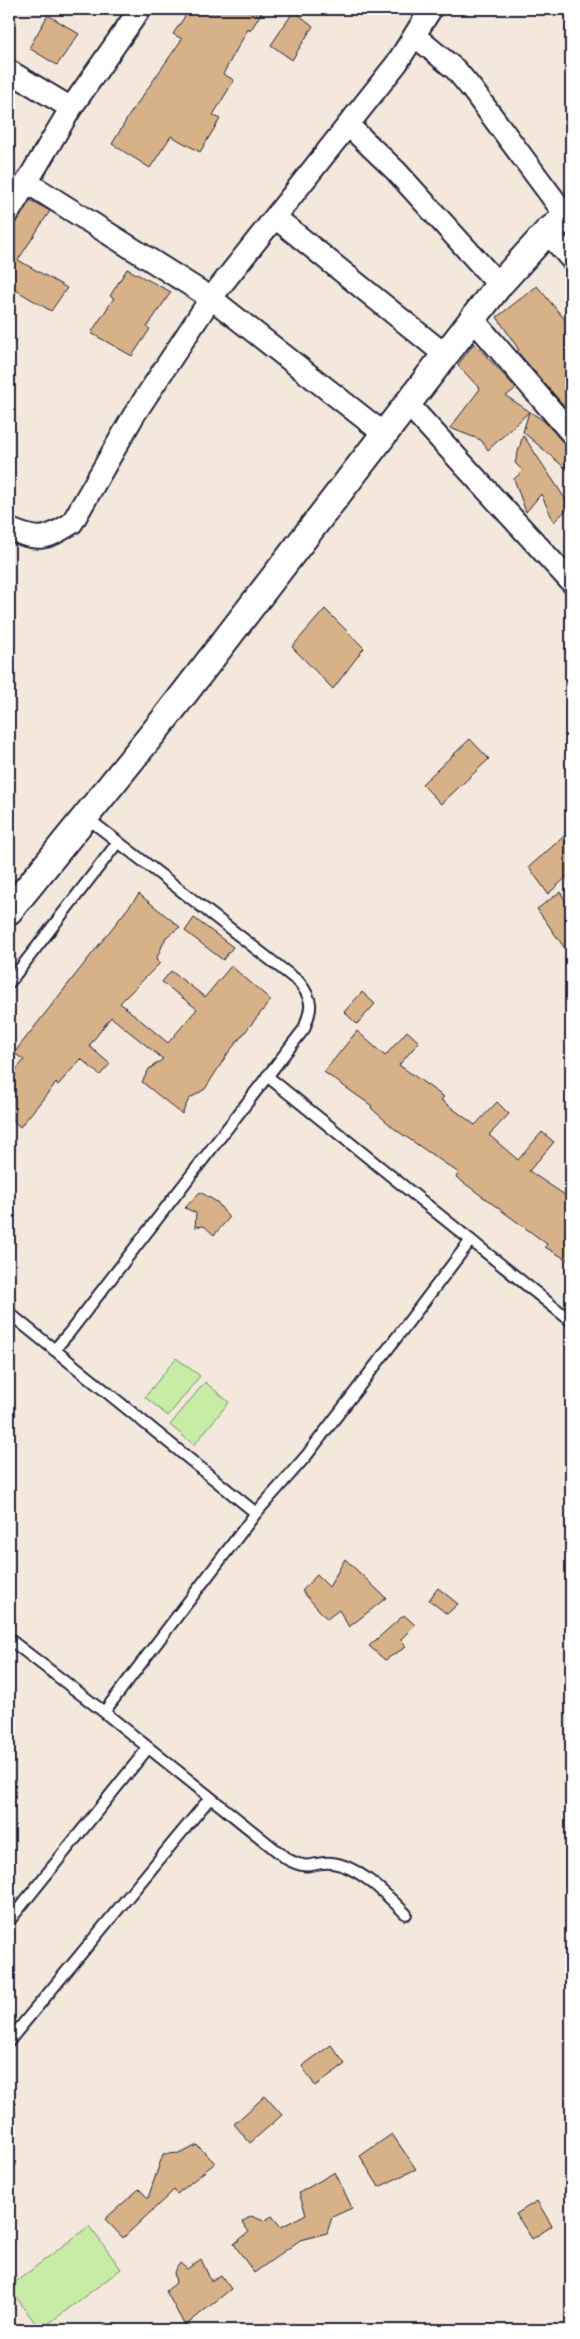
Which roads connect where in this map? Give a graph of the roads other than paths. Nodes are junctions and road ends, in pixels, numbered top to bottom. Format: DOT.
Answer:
graph roads {
  1 [pos="140,9"];
  2 [pos="431,9"];
  3 [pos="415,36"];
  4 [pos="9,71"];
  5 [pos="71,108"];
  6 [pos="348,125"];
  7 [pos="16,197"];
  8 [pos="276,218"];
  9 [pos="562,221"];
  10 [pos="571,259"];
  11 [pos="499,285"];
  12 [pos="211,298"];
  13 [pos="472,318"];
  14 [pos="444,354"];
  15 [pos="406,402"];
  16 [pos="383,433"];
  17 [pos="571,433"];
  18 [pos="9,529"];
  19 [pos="571,582"];
  20 [pos="86,816"];
  21 [pos="118,842"];
  22 [pos="9,911"];
  23 [pos="9,983"];
  24 [pos="267,1076"];
  25 [pos="471,1240"];
  26 [pos="9,1313"];
  27 [pos="571,1321"];
  28 [pos="54,1350"];
  29 [pos="256,1513"];
  30 [pos="9,1639"];
  31 [pos="104,1712"];
  32 [pos="148,1748"];
  33 [pos="210,1798"];
  34 [pos="406,1914"];
  35 [pos="9,1921"];
  36 [pos="9,2041"];
  1 -- 5 [label="street"];
  2 -- 3 [label="street"];
  3 -- 6 [label="street"];
  3 -- 9 [label="street"];
  4 -- 5 [label="street"];
  5 -- 7 [label="street"];
  6 -- 8 [label="street"];
  6 -- 11 [label="street"];
  7 -- 12 [label="street"];
  8 -- 12 [label="street"];
  8 -- 14 [label="street"];
  9 -- 10 [label="street"];
  9 -- 11 [label="street"];
  11 -- 13 [label="street"];
  12 -- 16 [label="street"];
  12 -- 18 [label="street"];
  13 -- 14 [label="street"];
  13 -- 17 [label="street"];
  14 -- 15 [label="street"];
  15 -- 16 [label="street"];
  15 -- 19 [label="street"];
  16 -- 20 [label="street"];
  20 -- 21 [label="lane"];
  20 -- 22 [label="street"];
  21 -- 23 [label="lane"];
  21 -- 24 [label="lane"];
  24 -- 25 [label="lane"];
  24 -- 28 [label="lane"];
  25 -- 27 [label="lane"];
  25 -- 29 [label="lane"];
  26 -- 28 [label="lane"];
  28 -- 29 [label="lane"];
  29 -- 31 [label="lane"];
  30 -- 31 [label="lane"];
  31 -- 32 [label="lane"];
  32 -- 33 [label="lane"];
  32 -- 35 [label="lane"];
  33 -- 34 [label="lane"];
  33 -- 36 [label="lane"];
}
